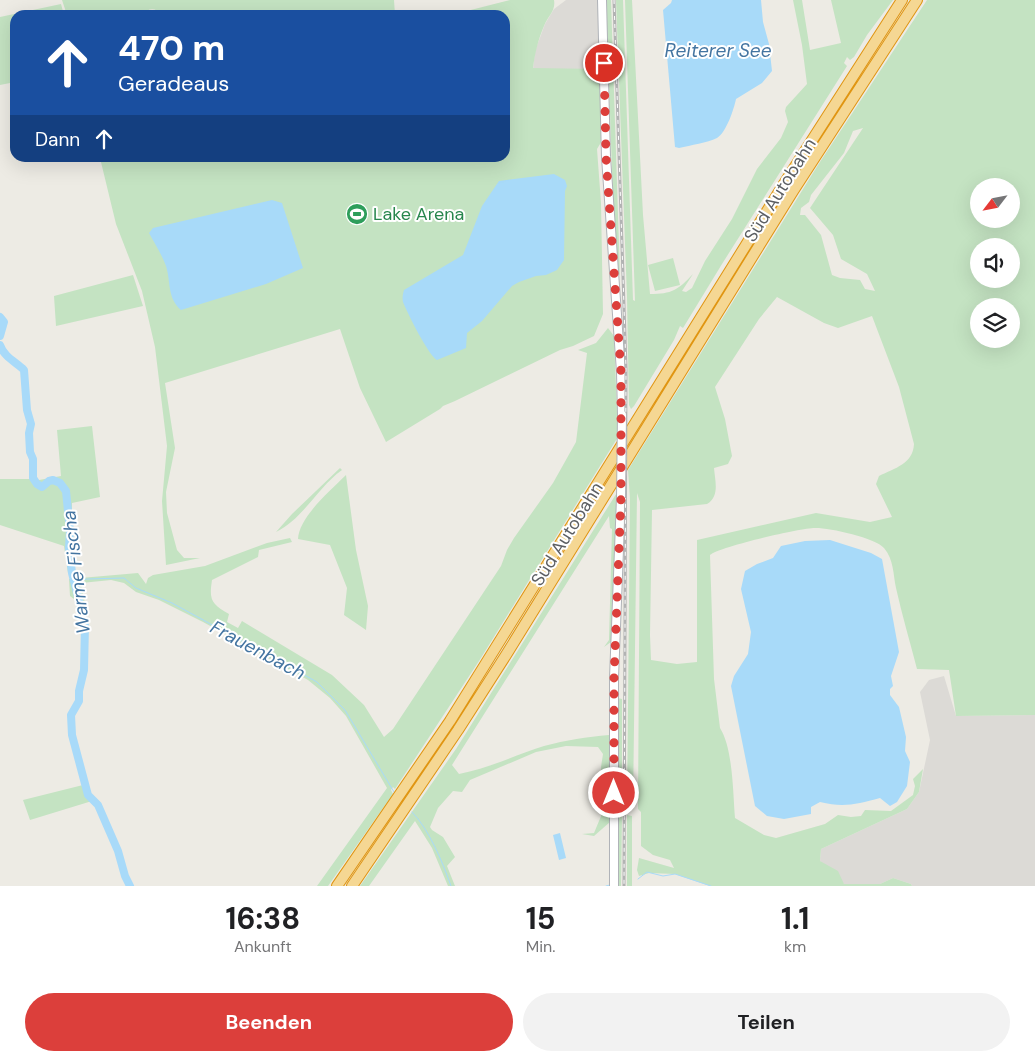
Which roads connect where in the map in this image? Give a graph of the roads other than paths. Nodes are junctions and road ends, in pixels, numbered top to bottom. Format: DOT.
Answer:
graph roads {
  1 [pos="602,0"];
  2 [pos="902,0"];
  3 [pos="917,0"];
  4 [pos="337,886"];
  5 [pos="352,886"];
  6 [pos="614,886"];
  1 -- 6 [label="main road, bridge"];
  2 -- 4 [label="highway, Süd Autobahn"];
  3 -- 5 [label="highway, Süd Autobahn"];
}
